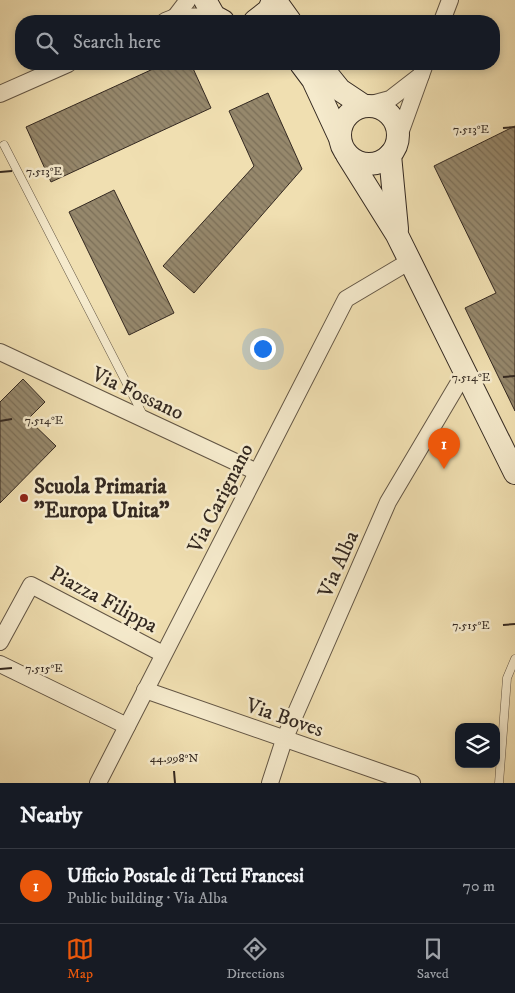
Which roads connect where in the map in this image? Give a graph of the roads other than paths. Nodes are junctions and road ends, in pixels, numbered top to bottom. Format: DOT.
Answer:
graph roads {
  1 [pos="188,0"];
  2 [pos="274,0"];
  3 [pos="450,0"];
  4 [pos="214,12"];
  5 [pos="174,15"];
  6 [pos="195,15"];
  7 [pos="262,15"];
  8 [pos="285,15"];
  9 [pos="444,15"];
  10 [pos="54,70"];
  11 [pos="305,70"];
  12 [pos="324,70"];
  13 [pos="422,70"];
  14 [pos="423,70"];
  15 [pos="0,94"];
  16 [pos="364,106"];
  17 [pos="4,145"];
  18 [pos="343,146"];
  19 [pos="394,147"];
  20 [pos="398,235"];
  21 [pos="410,260"];
  22 [pos="0,352"];
  23 [pos="465,372"];
  24 [pos="146,420"];
  25 [pos="258,472"];
  26 [pos="515,473"];
  27 [pos="0,642"];
  28 [pos="163,654"];
  29 [pos="515,659"];
  30 [pos="0,664"];
  31 [pos="145,690"];
  32 [pos="127,726"];
  33 [pos="284,740"];
  34 [pos="98,783"];
  35 [pos="270,783"];
  36 [pos="412,783"];
  37 [pos="499,783"];
  1 -- 5 [label="street"];
  2 -- 7 [label="main road"];
  2 -- 8 [label="main road"];
  3 -- 9 [label="street"];
  4 -- 6 [label="street"];
  10 -- 15 [label="street"];
  11 -- 18 [label="main road"];
  12 -- 16 [label="main road"];
  13 -- 16 [label="street"];
  14 -- 19 [label="street"];
  16 -- 18 [label="main road"];
  16 -- 19 [label="main road"];
  17 -- 24 [label="lane"];
  18 -- 19 [label="main road"];
  18 -- 20 [label="main road"];
  19 -- 20 [label="main road"];
  20 -- 21 [label="main road"];
  21 -- 23 [label="main road"];
  21 -- 25 [label="street, Via Carignano"];
  22 -- 24 [label="street, Via Fossano"];
  23 -- 26 [label="main road"];
  23 -- 33 [label="street, Via Alba"];
  24 -- 25 [label="street, Via Fossano"];
  25 -- 28 [label="street, Via Carignano"];
  27 -- 28 [label="street, Piazza Filippa"];
  28 -- 31 [label="street, Via Carignano"];
  29 -- 37 [label="lane"];
  30 -- 32 [label="street"];
  31 -- 32 [label="street, Via Carignano"];
  31 -- 33 [label="street, Via Boves"];
  32 -- 34 [label="street, Via Carignano"];
  33 -- 35 [label="street, Via Alba"];
  33 -- 36 [label="street, Via Boves"];
}
